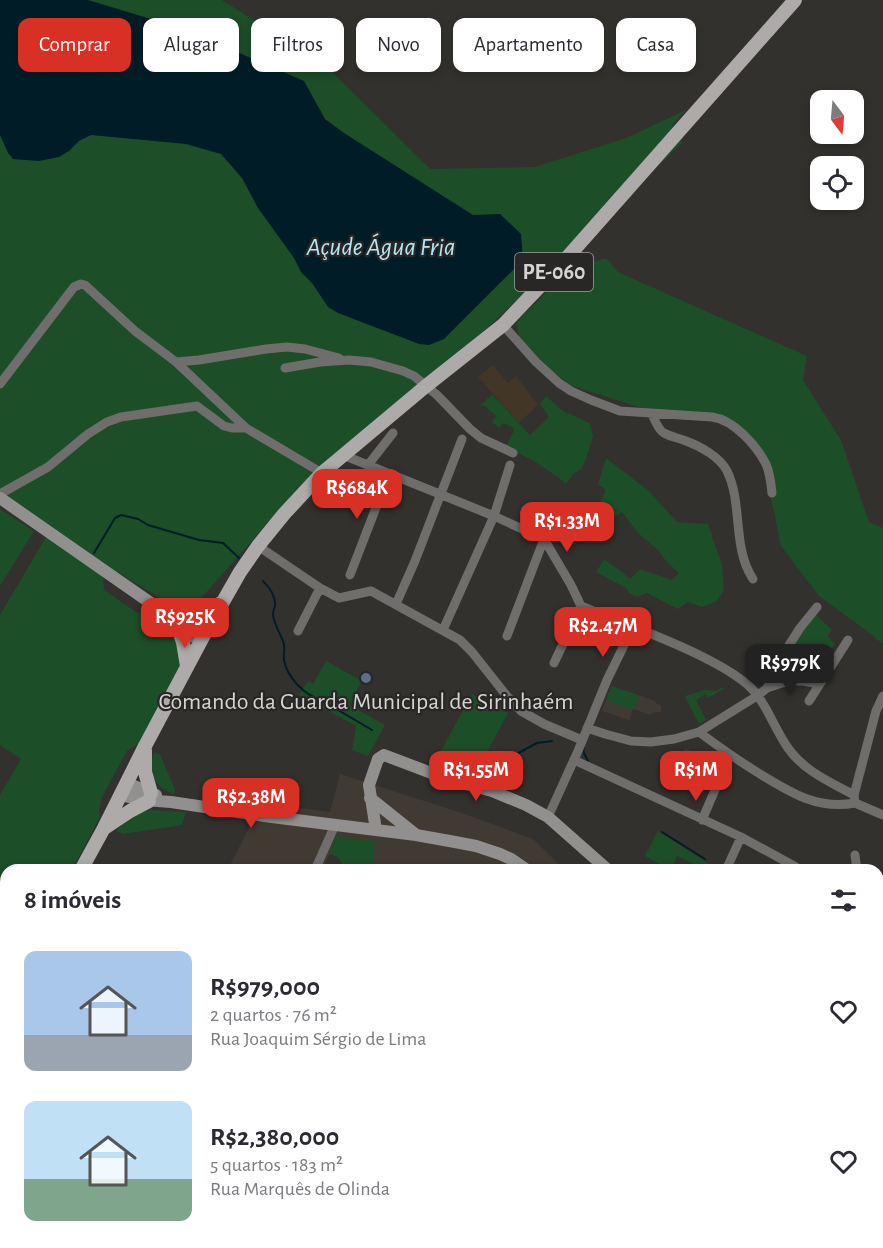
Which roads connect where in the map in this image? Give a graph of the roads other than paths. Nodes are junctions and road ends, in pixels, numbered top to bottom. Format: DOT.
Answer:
graph roads {
  1 [pos="795,0"];
  2 [pos="503,325"];
  3 [pos="348,360"];
  4 [pos="176,362"];
  5 [pos="285,368"];
  6 [pos="0,384"];
  7 [pos="426,386"];
  8 [pos="652,414"];
  9 [pos="246,428"];
  10 [pos="393,433"];
  11 [pos="462,439"];
  12 [pos="513,453"];
  13 [pos="343,455"];
  14 [pos="368,465"];
  15 [pos="510,465"];
  16 [pos="322,473"];
  17 [pos="389,474"];
  18 [pos="772,493"];
  19 [pos="441,495"];
  20 [pos="0,496"];
  21 [pos="494,516"];
  22 [pos="544,539"];
  23 [pos="258,546"];
  24 [pos="350,575"];
  25 [pos="753,579"];
  26 [pos="320,588"];
  27 [pos="224,601"];
  28 [pos="396,604"];
  29 [pos="581,606"];
  30 [pos="817,607"];
  31 [pos="178,620"];
  32 [pos="633,627"];
  33 [pos="443,630"];
  34 [pos="298,631"];
  35 [pos="204,635"];
  36 [pos="507,636"];
  37 [pos="848,640"];
  38 [pos="554,663"];
  39 [pos="187,666"];
  40 [pos="819,684"];
  41 [pos="767,688"];
  42 [pos="757,696"];
  43 [pos="883,696"];
  44 [pos="809,701"];
  45 [pos="587,728"];
  46 [pos="699,732"];
  47 [pos="145,746"];
  48 [pos="579,749"];
  49 [pos="724,769"];
  50 [pos="123,789"];
  51 [pos="150,797"];
  52 [pos="370,798"];
  53 [pos="855,799"];
  54 [pos="883,815"];
  55 [pos="548,817"];
  56 [pos="702,820"];
  57 [pos="335,825"];
  58 [pos="104,828"];
  59 [pos="376,830"];
  60 [pos="416,835"];
  61 [pos="741,837"];
  62 [pos="855,855"];
  63 [pos="84,864"];
  64 [pos="318,864"];
  65 [pos="518,864"];
  66 [pos="601,864"];
  67 [pos="729,864"];
  68 [pos="789,864"];
  69 [pos="856,864"];
  1 -- 2 [label="main road, PE-060"];
  2 -- 7 [label="main road, PE-060"];
  2 -- 8 [label="street"];
  3 -- 4 [label="street"];
  3 -- 5 [label="street"];
  3 -- 7 [label="street"];
  4 -- 6 [label="street"];
  4 -- 9 [label="street"];
  7 -- 12 [label="street"];
  7 -- 13 [label="main road, PE-060"];
  8 -- 18 [label="street"];
  8 -- 25 [label="street"];
  9 -- 16 [label="street"];
  9 -- 20 [label="street"];
  10 -- 14 [label="street"];
  11 -- 19 [label="street"];
  13 -- 14 [label="street"];
  13 -- 16 [label="main road, PE-060"];
  14 -- 17 [label="street"];
  15 -- 21 [label="street"];
  16 -- 23 [label="main road, PE-060"];
  17 -- 19 [label="street"];
  17 -- 24 [label="street"];
  19 -- 21 [label="street"];
  19 -- 28 [label="street"];
  20 -- 31 [label="main road"];
  21 -- 22 [label="street"];
  21 -- 33 [label="street"];
  22 -- 29 [label="street"];
  22 -- 36 [label="street"];
  23 -- 26 [label="street"];
  23 -- 27 [label="main road, PE-060"];
  26 -- 28 [label="street"];
  26 -- 34 [label="street"];
  27 -- 31 [label="main road"];
  27 -- 35 [label="main road, PE-060"];
  28 -- 33 [label="street"];
  29 -- 32 [label="street"];
  29 -- 38 [label="street"];
  30 -- 41 [label="street"];
  31 -- 35 [label="main road"];
  31 -- 39 [label="main road"];
  32 -- 42 [label="street"];
  32 -- 45 [label="street"];
  33 -- 48 [label="street"];
  35 -- 39 [label="main road, PE-060"];
  37 -- 40 [label="street"];
  39 -- 47 [label="main road, PE-060"];
  40 -- 41 [label="street"];
  40 -- 44 [label="street"];
  41 -- 42 [label="street"];
  42 -- 46 [label="street"];
  42 -- 53 [label="street"];
  43 -- 53 [label="street"];
  45 -- 46 [label="street"];
  45 -- 48 [label="street"];
  46 -- 53 [label="street"];
  47 -- 50 [label="main road, PE-060"];
  47 -- 51 [label="main road"];
  48 -- 55 [label="street"];
  48 -- 56 [label="street"];
  49 -- 56 [label="street"];
  50 -- 51 [label="main road"];
  50 -- 58 [label="main road, PE-060"];
  51 -- 57 [label="main road"];
  51 -- 58 [label="main road"];
  52 -- 55 [label="main road"];
  52 -- 59 [label="main road"];
  52 -- 60 [label="main road"];
  53 -- 54 [label="street"];
  55 -- 66 [label="main road"];
  56 -- 61 [label="street"];
  57 -- 59 [label="main road"];
  57 -- 64 [label="street"];
  58 -- 63 [label="main road, PE-060"];
  59 -- 60 [label="main road"];
  60 -- 65 [label="main road"];
  61 -- 67 [label="street"];
  61 -- 68 [label="street"];
  62 -- 69 [label="street"];
}
